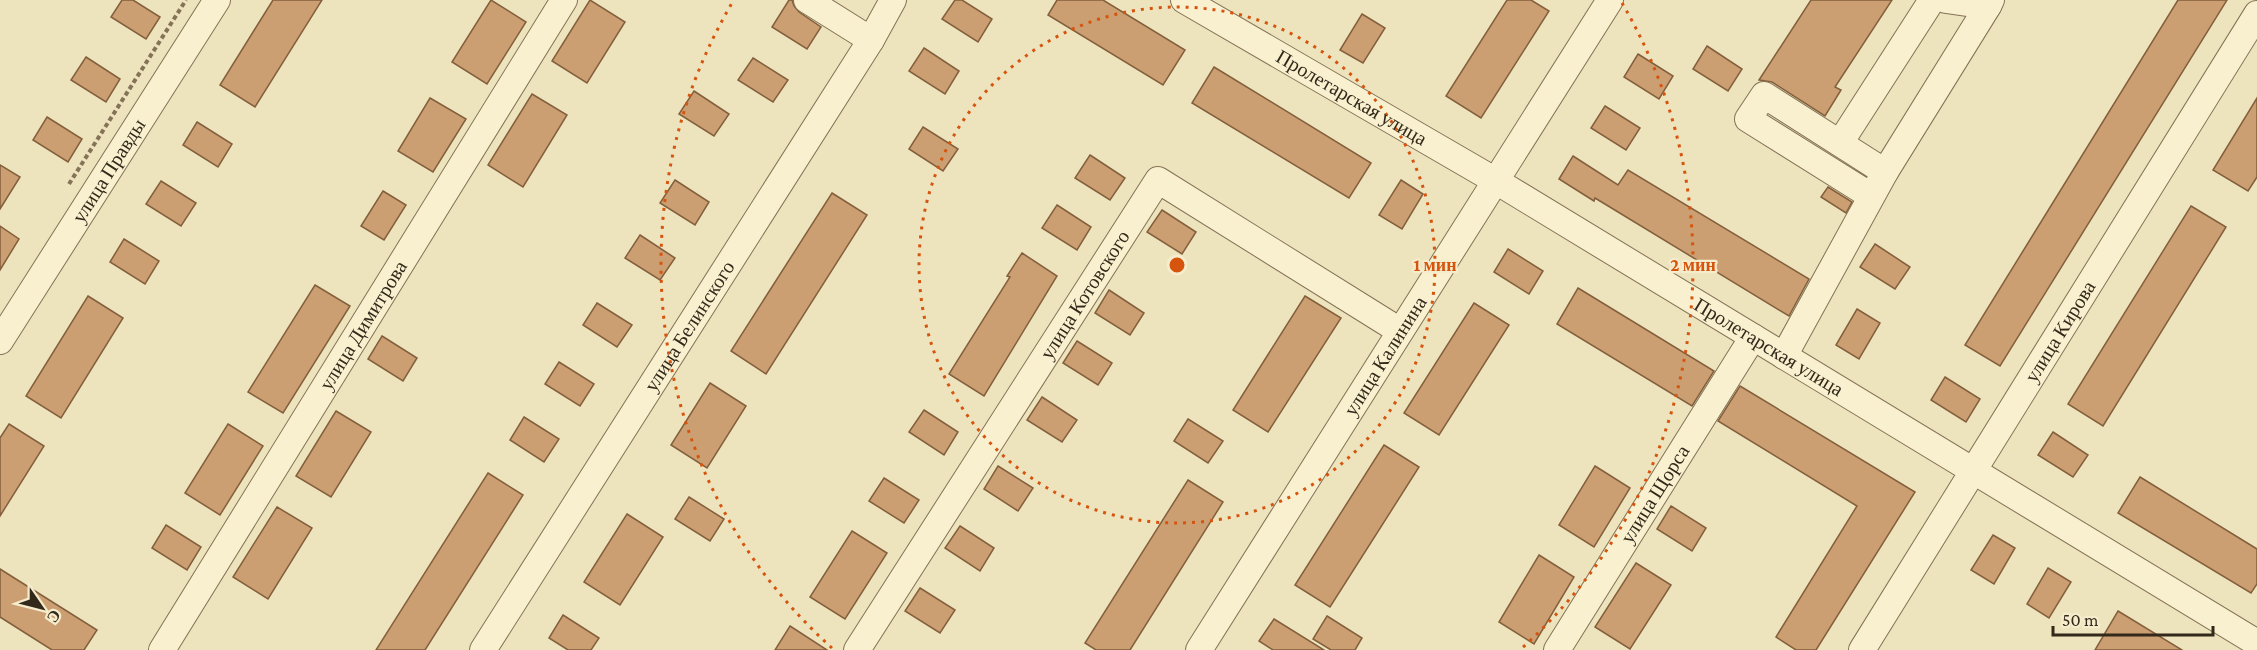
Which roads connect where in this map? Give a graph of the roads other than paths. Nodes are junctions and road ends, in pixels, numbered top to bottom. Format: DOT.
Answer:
graph roads {
  1 [pos="217,0"];
  2 [pos="564,0"];
  3 [pos="807,0"];
  4 [pos="893,0"];
  5 [pos="1184,0"];
  6 [pos="1610,0"];
  7 [pos="1932,0"];
  8 [pos="1946,0"];
  9 [pos="1989,3"];
  10 [pos="2257,14"];
  11 [pos="871,40"];
  12 [pos="1840,143"];
  13 [pos="1885,172"];
  14 [pos="1496,181"];
  15 [pos="1871,196"];
  16 [pos="1400,331"];
  17 [pos="1753,337"];
  18 [pos="0,341"];
  19 [pos="1784,356"];
  20 [pos="1974,471"];
  21 [pos="2257,643"];
  22 [pos="162,650"];
  23 [pos="483,650"];
  24 [pos="857,650"];
  25 [pos="1199,650"];
  26 [pos="1557,650"];
  27 [pos="1862,650"];
  1 -- 18 [label="street, улица Правды"];
  2 -- 22 [label="street, улица Димитрова"];
  3 -- 11 [label="street"];
  4 -- 11 [label="street, улица Белинского"];
  5 -- 14 [label="street, Пролетарская улица"];
  6 -- 14 [label="street, улица Калинина"];
  7 -- 12 [label="street"];
  8 -- 9 [label="street"];
  9 -- 13 [label="street"];
  10 -- 20 [label="street, улица Кирова"];
  11 -- 23 [label="street, улица Белинского"];
  12 -- 13 [label="street"];
  12 -- 15 [label="street"];
  13 -- 15 [label="street"];
  14 -- 16 [label="street, улица Калинина"];
  14 -- 17 [label="street, Пролетарская улица"];
  15 -- 19 [label="street"];
  16 -- 24 [label="street, улица Котовского"];
  16 -- 25 [label="street, улица Калинина"];
  17 -- 19 [label="street, Пролетарская улица"];
  17 -- 26 [label="street, улица Щорса"];
  19 -- 20 [label="street, Пролетарская улица"];
  20 -- 21 [label="street, Пролетарская улица"];
  20 -- 27 [label="street, улица Кирова"];
}
